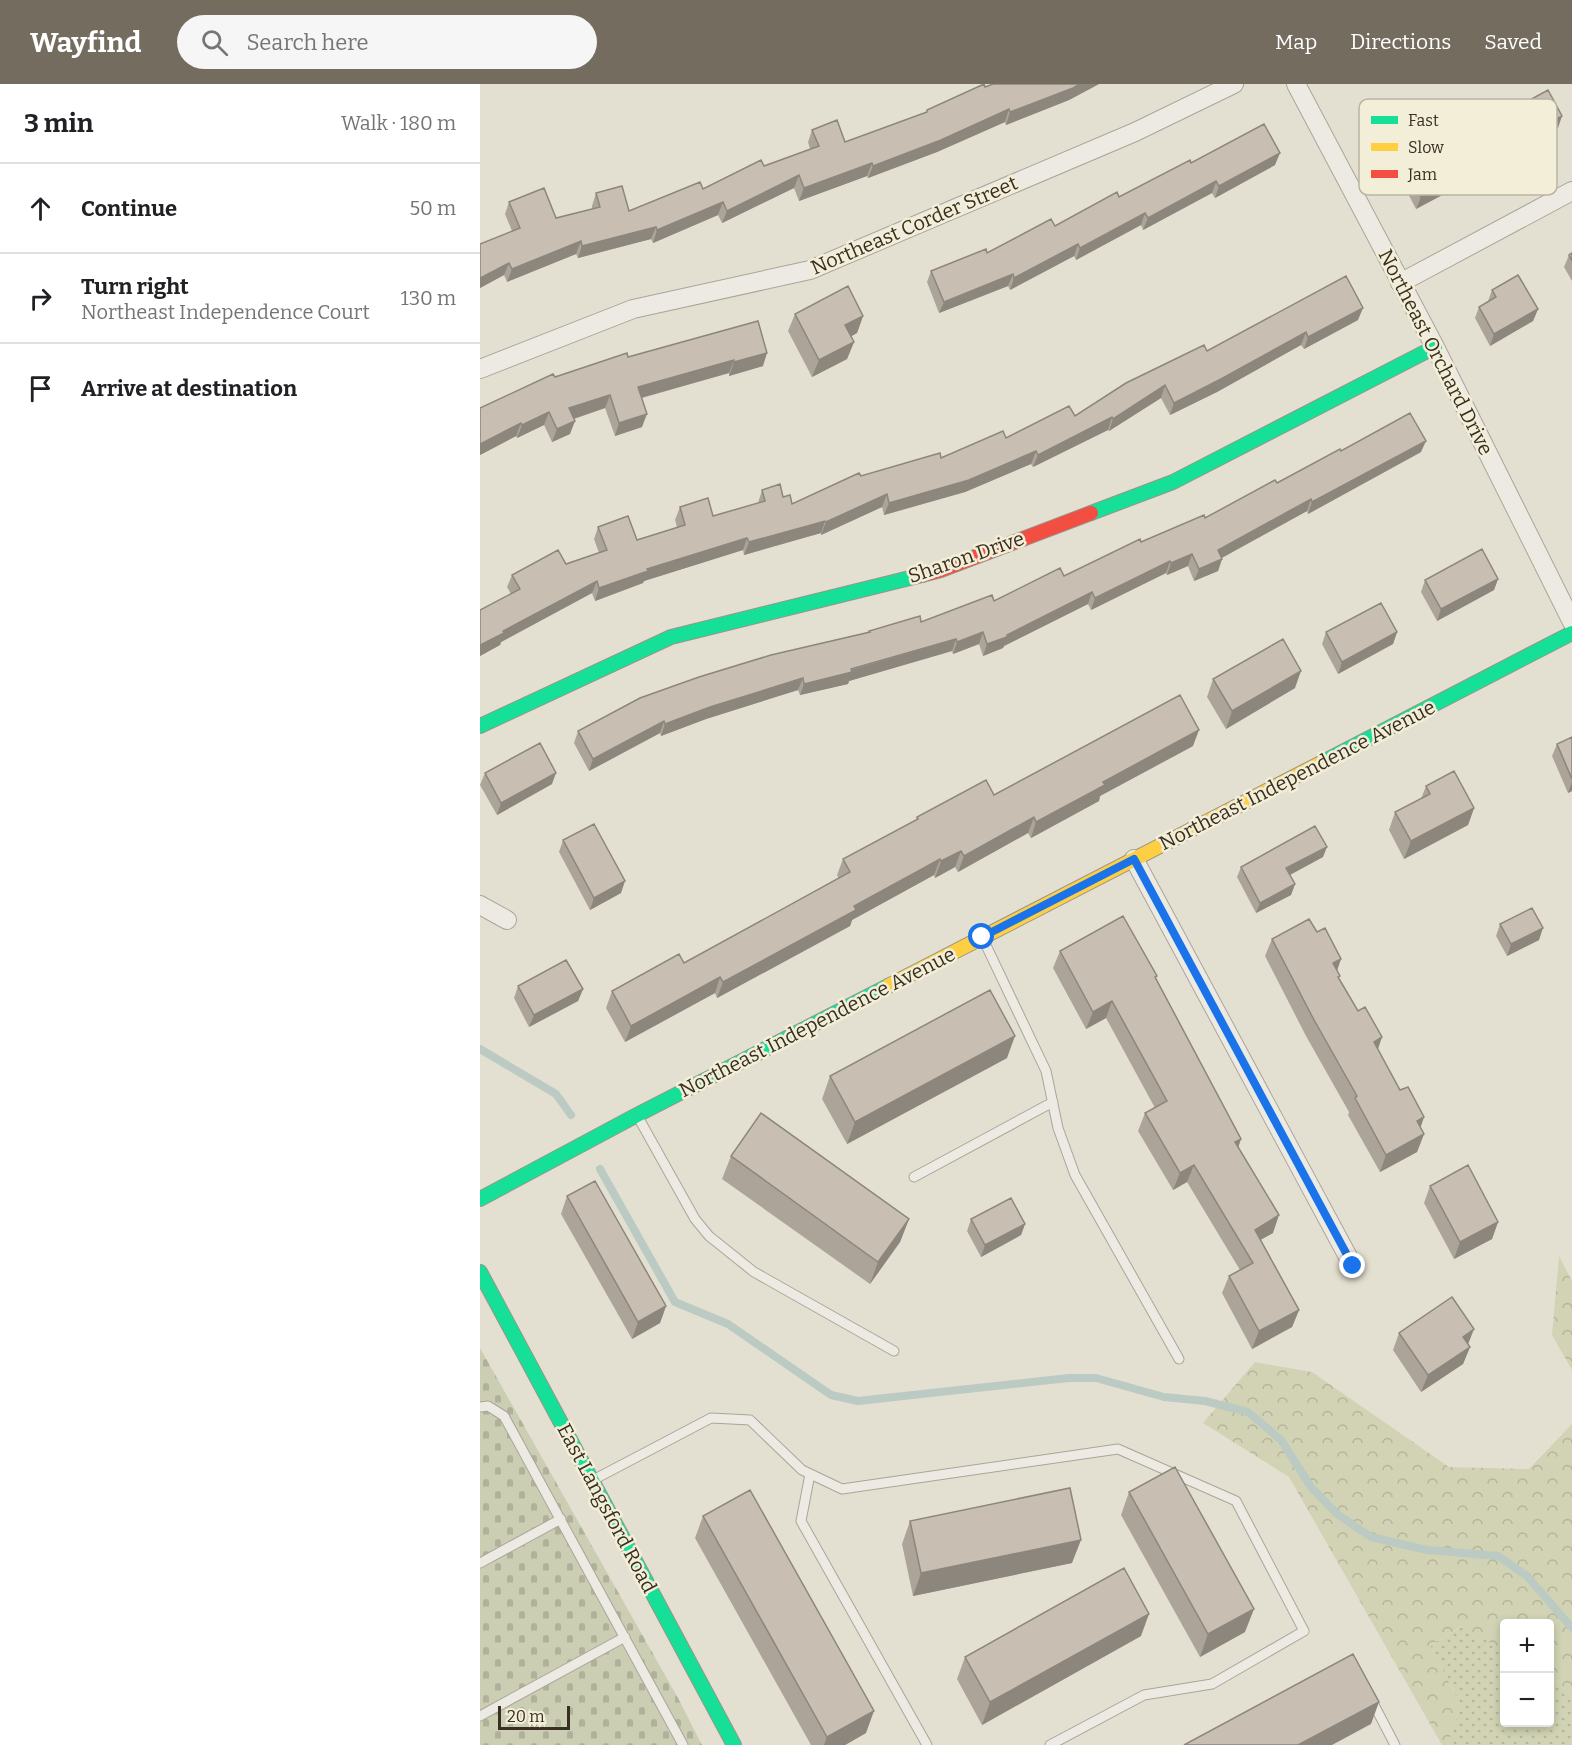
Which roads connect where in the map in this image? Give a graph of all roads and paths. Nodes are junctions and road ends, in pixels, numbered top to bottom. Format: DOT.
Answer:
graph roads {
  1 [pos="1234,84"];
  2 [pos="1296,84"];
  3 [pos="1572,191"];
  4 [pos="1400,283"];
  5 [pos="1435,347"];
  6 [pos="480,369"];
  7 [pos="1572,622"];
  8 [pos="1572,633"];
  9 [pos="480,726"];
  10 [pos="1134,859"];
  11 [pos="480,905"];
  12 [pos="507,920"];
  13 [pos="982,937"];
  14 [pos="1053,1102"];
  15 [pos="637,1115"];
  16 [pos="915,1176"];
  17 [pos="480,1199"];
  18 [pos="1353,1266"];
  19 [pos="480,1272"];
  20 [pos="894,1351"];
  21 [pos="1179,1359"];
  22 [pos="480,1407"];
  23 [pos="810,1474"];
  24 [pos="592,1481"];
  25 [pos="561,1519"];
  26 [pos="480,1563"];
  27 [pos="625,1637"];
  28 [pos="1365,1689"];
  29 [pos="480,1716"];
  30 [pos="1392,1744"];
  31 [pos="683,1745"];
  32 [pos="734,1745"];
  33 [pos="927,1745"];
  34 [pos="1050,1745"];
  1 -- 6 [label="street, Northeast Corder Street"];
  2 -- 4 [label="street, Northeast Orchard Drive"];
  3 -- 4 [label="street"];
  4 -- 5 [label="street, Northeast Orchard Drive"];
  5 -- 7 [label="street, Northeast Orchard Drive"];
  5 -- 9 [label="street, Sharon Drive"];
  8 -- 10 [label="street, Northeast Independence Avenue"];
  10 -- 13 [label="street, Northeast Independence Avenue"];
  10 -- 18 [label="street"];
  11 -- 12 [label="street"];
  13 -- 14 [label="lane"];
  13 -- 15 [label="street, Northeast Independence Avenue"];
  14 -- 16 [label="lane"];
  14 -- 21 [label="lane"];
  15 -- 17 [label="street, Northeast Independence Avenue"];
  15 -- 20 [label="lane"];
  19 -- 24 [label="street, East Langsford Road"];
  22 -- 25 [label="lane"];
  23 -- 24 [label="lane"];
  23 -- 33 [label="lane"];
  23 -- 34 [label="lane"];
  24 -- 32 [label="street, East Langsford Road"];
  25 -- 26 [label="lane"];
  25 -- 27 [label="lane"];
  27 -- 29 [label="lane"];
  27 -- 31 [label="lane"];
  28 -- 30 [label="lane"];
}
